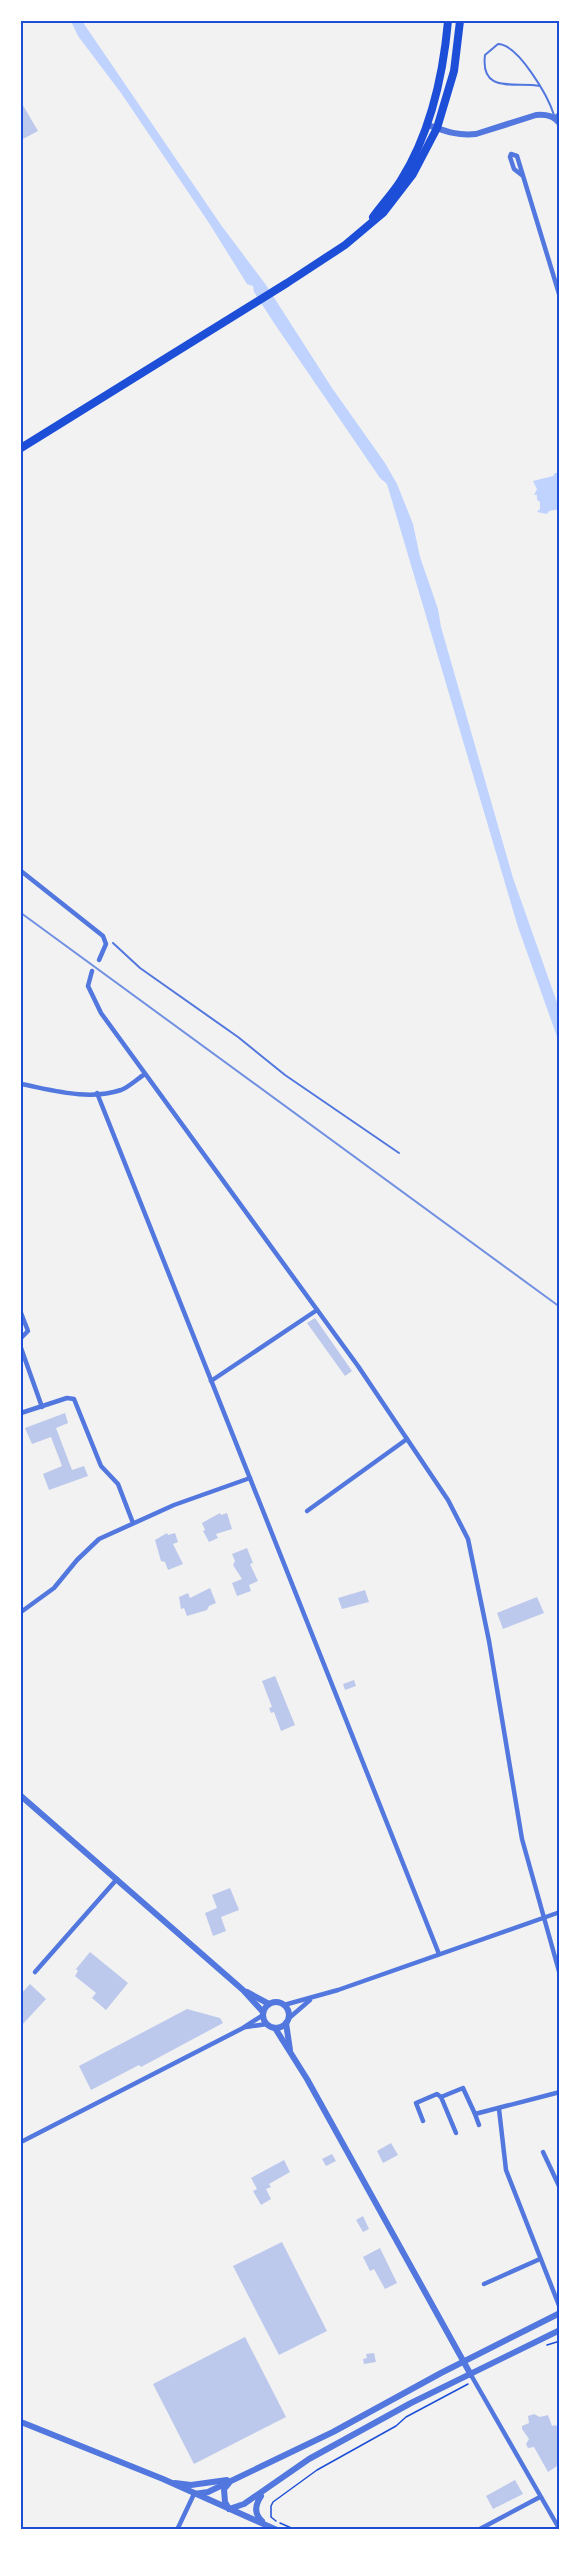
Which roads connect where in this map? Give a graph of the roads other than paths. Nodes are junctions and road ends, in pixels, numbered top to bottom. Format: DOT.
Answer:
graph roads {
  1 [pos="448,21"];
  2 [pos="460,21"];
  3 [pos="540,86"];
  4 [pos="557,115"];
  5 [pos="560,124"];
  6 [pos="428,125"];
  7 [pos="437,128"];
  8 [pos="523,176"];
  9 [pos="369,223"];
  10 [pos="560,297"];
  11 [pos="21,448"];
  12 [pos="21,871"];
  13 [pos="113,943"];
  14 [pos="99,960"];
  15 [pos="92,971"];
  16 [pos="145,1074"];
  17 [pos="21,1084"];
  18 [pos="97,1093"];
  19 [pos="399,1153"];
  20 [pos="317,1310"];
  21 [pos="21,1313"];
  22 [pos="21,1338"];
  23 [pos="21,1348"];
  24 [pos="211,1380"];
  25 [pos="42,1407"];
  26 [pos="21,1413"];
  27 [pos="407,1439"];
  28 [pos="250,1478"];
  29 [pos="307,1511"];
  30 [pos="133,1523"];
  31 [pos="21,1612"];
  32 [pos="21,1796"];
  33 [pos="117,1880"];
  34 [pos="560,1912"];
  35 [pos="543,1919"];
  36 [pos="439,1954"];
  37 [pos="34,1972"];
  38 [pos="560,1975"];
  39 [pos="243,1990"];
  40 [pos="312,1999"];
  41 [pos="269,2004"];
  42 [pos="284,2005"];
  43 [pos="263,2013"];
  44 [pos="287,2021"];
  45 [pos="267,2024"];
  46 [pos="243,2028"];
  47 [pos="275,2028"];
  48 [pos="291,2050"];
  49 [pos="560,2092"];
  50 [pos="441,2097"];
  51 [pos="499,2109"];
  52 [pos="475,2114"];
  53 [pos="423,2121"];
  54 [pos="479,2125"];
  55 [pos="456,2133"];
  56 [pos="21,2142"];
  57 [pos="543,2152"];
  58 [pos="560,2188"];
  59 [pos="540,2259"];
  60 [pos="484,2284"];
  61 [pos="560,2308"];
  62 [pos="560,2313"];
  63 [pos="560,2330"];
  64 [pos="464,2361"];
  65 [pos="471,2375"];
  66 [pos="21,2422"];
  67 [pos="233,2478"];
  68 [pos="163,2479"];
  69 [pos="263,2493"];
  70 [pos="194,2494"];
  71 [pos="540,2497"];
  72 [pos="229,2509"];
  73 [pos="267,2526"];
  74 [pos="177,2530"];
  75 [pos="278,2530"];
  76 [pos="478,2530"];
  77 [pos="560,2530"];
  1 -- 6 [label="main road"];
  2 -- 7 [label="main road"];
  3 -- 3 [label="lane"];
  3 -- 4 [label="lane"];
  4 -- 5 [label="street"];
  4 -- 7 [label="street"];
  6 -- 7 [label="street"];
  6 -- 9 [label="main road"];
  7 -- 9 [label="main road"];
  8 -- 10 [label="street"];
  9 -- 11 [label="main road"];
  12 -- 14 [label="street"];
  13 -- 19 [label="lane"];
  15 -- 16 [label="street"];
  16 -- 18 [label="street"];
  16 -- 20 [label="street"];
  17 -- 18 [label="street"];
  18 -- 24 [label="street"];
  20 -- 24 [label="street"];
  20 -- 27 [label="street"];
  21 -- 22 [label="street"];
  23 -- 25 [label="street"];
  24 -- 28 [label="street"];
  25 -- 26 [label="street"];
  25 -- 30 [label="street"];
  27 -- 29 [label="street"];
  27 -- 35 [label="street"];
  28 -- 30 [label="street"];
  28 -- 36 [label="street"];
  30 -- 31 [label="street"];
  32 -- 33 [label="street"];
  33 -- 37 [label="street"];
  33 -- 39 [label="street"];
  34 -- 35 [label="street"];
  35 -- 36 [label="street"];
  35 -- 38 [label="street"];
  36 -- 40 [label="street"];
  39 -- 41 [label="street"];
  39 -- 43 [label="street"];
  40 -- 42 [label="street"];
  40 -- 44 [label="street"];
  41 -- 42 [label="street"];
  41 -- 43 [label="street"];
  42 -- 44 [label="street"];
  43 -- 45 [label="street"];
  43 -- 46 [label="street"];
  44 -- 47 [label="street"];
  44 -- 48 [label="street"];
  45 -- 46 [label="street"];
  45 -- 47 [label="street"];
  46 -- 56 [label="street"];
  47 -- 48 [label="street"];
  48 -- 64 [label="street"];
  49 -- 51 [label="street"];
  50 -- 52 [label="street"];
  50 -- 53 [label="street"];
  50 -- 55 [label="street"];
  51 -- 52 [label="street"];
  51 -- 59 [label="street"];
  52 -- 54 [label="street"];
  57 -- 58 [label="street"];
  59 -- 60 [label="street"];
  59 -- 61 [label="street"];
  62 -- 64 [label="street"];
  63 -- 65 [label="street"];
  64 -- 65 [label="street"];
  64 -- 67 [label="street"];
  65 -- 69 [label="street"];
  65 -- 71 [label="street"];
  66 -- 68 [label="street"];
  67 -- 68 [label="street"];
  67 -- 70 [label="street"];
  67 -- 72 [label="street"];
  68 -- 70 [label="street"];
  69 -- 72 [label="street"];
  69 -- 73 [label="street"];
  70 -- 72 [label="street"];
  70 -- 74 [label="street"];
  71 -- 76 [label="street"];
  71 -- 77 [label="street"];
  72 -- 73 [label="street"];
  73 -- 75 [label="street"];
}
